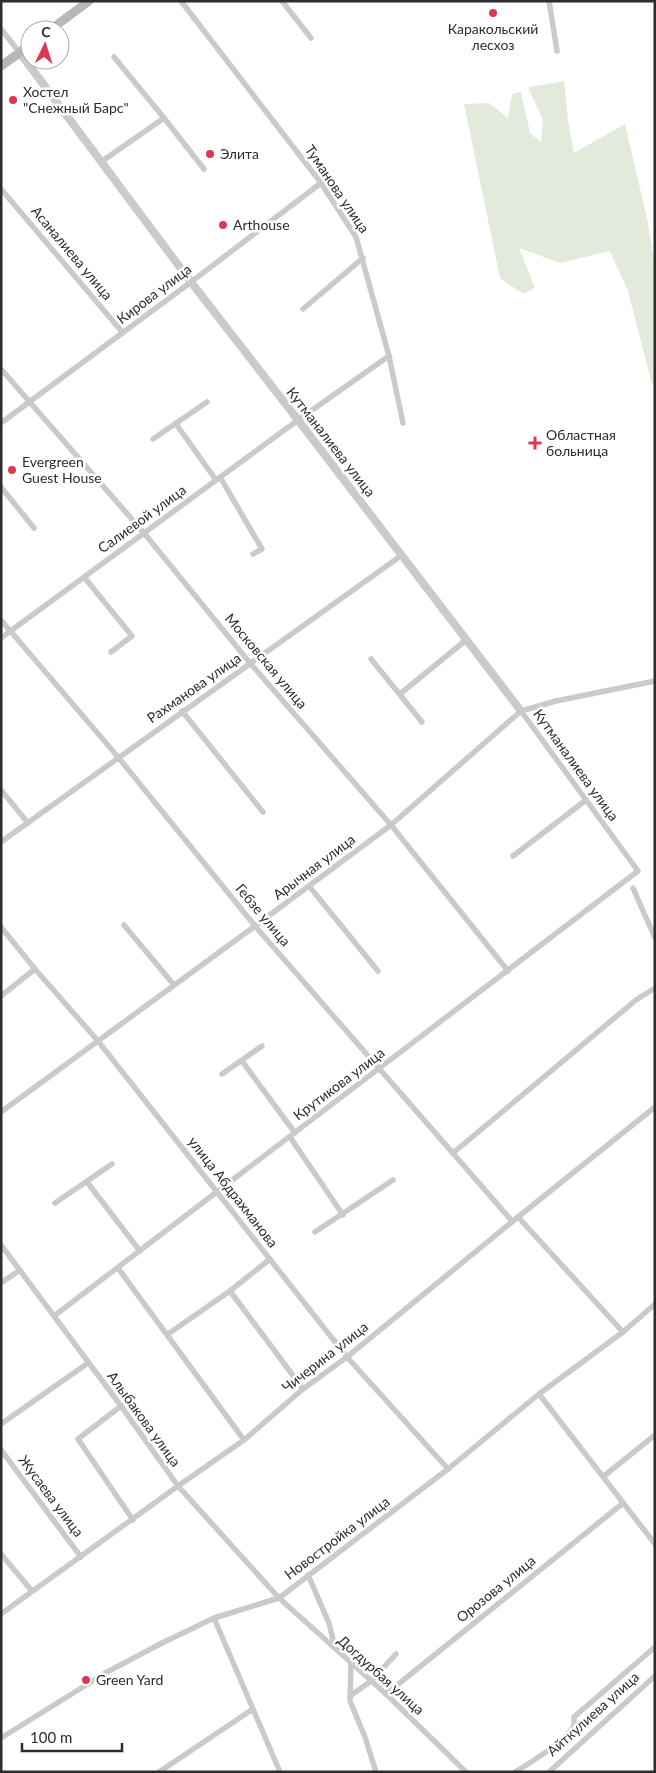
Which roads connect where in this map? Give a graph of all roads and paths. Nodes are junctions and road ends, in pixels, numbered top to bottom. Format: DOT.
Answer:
graph roads {
  1 [pos="89,1"];
  2 [pos="181,1"];
  3 [pos="282,1"];
  4 [pos="549,1"];
  5 [pos="63,20"];
  6 [pos="1,29"];
  7 [pos="311,38"];
  8 [pos="558,50"];
  9 [pos="20,53"];
  10 [pos="114,57"];
  11 [pos="1,66"];
  12 [pos="33,70"];
  13 [pos="164,118"];
  14 [pos="101,162"];
  15 [pos="204,169"];
  16 [pos="321,183"];
  17 [pos="1,189"];
  18 [pos="363,258"];
  19 [pos="191,282"];
  20 [pos="303,309"];
  21 [pos="123,333"];
  22 [pos="389,356"];
  23 [pos="1,370"];
  24 [pos="207,402"];
  25 [pos="29,403"];
  26 [pos="298,420"];
  27 [pos="1,423"];
  28 [pos="403,423"];
  29 [pos="176,424"];
  30 [pos="153,439"];
  31 [pos="218,479"];
  32 [pos="1,488"];
  33 [pos="34,528"];
  34 [pos="144,533"];
  35 [pos="254,554"];
  36 [pos="402,555"];
  37 [pos="84,577"];
  38 [pos="1,620"];
  39 [pos="11,631"];
  40 [pos="1,638"];
  41 [pos="466,640"];
  42 [pos="111,652"];
  43 [pos="371,659"];
  44 [pos="250,663"];
  45 [pos="655,680"];
  46 [pos="400,694"];
  47 [pos="182,711"];
  48 [pos="521,711"];
  49 [pos="422,722"];
  50 [pos="118,756"];
  51 [pos="1,790"];
  52 [pos="586,800"];
  53 [pos="263,812"];
  54 [pos="28,822"];
  55 [pos="391,824"];
  56 [pos="1,842"];
  57 [pos="513,856"];
  58 [pos="638,871"];
  59 [pos="309,886"];
  60 [pos="633,888"];
  61 [pos="124,925"];
  62 [pos="255,926"];
  63 [pos="1,927"];
  64 [pos="655,938"];
  65 [pos="35,969"];
  66 [pos="378,971"];
  67 [pos="508,971"];
  68 [pos="174,986"];
  69 [pos="655,988"];
  70 [pos="1,996"];
  71 [pos="98,1041"];
  72 [pos="262,1046"];
  73 [pos="242,1061"];
  74 [pos="378,1069"];
  75 [pos="222,1074"];
  76 [pos="655,1107"];
  77 [pos="1,1112"];
  78 [pos="292,1135"];
  79 [pos="453,1153"];
  80 [pos="112,1164"];
  81 [pos="393,1180"];
  82 [pos="87,1182"];
  83 [pos="218,1192"];
  84 [pos="55,1204"];
  85 [pos="343,1214"];
  86 [pos="518,1217"];
  87 [pos="512,1221"];
  88 [pos="315,1232"];
  89 [pos="1,1245"];
  90 [pos="140,1251"];
  91 [pos="270,1259"];
  92 [pos="118,1268"];
  93 [pos="20,1270"];
  94 [pos="1,1283"];
  95 [pos="230,1291"];
  96 [pos="655,1304"];
  97 [pos="54,1316"];
  98 [pos="623,1332"];
  99 [pos="168,1334"];
  100 [pos="347,1357"];
  101 [pos="88,1363"];
  102 [pos="303,1389"];
  103 [pos="539,1394"];
  104 [pos="121,1406"];
  105 [pos="1,1424"];
  106 [pos="655,1435"];
  107 [pos="244,1440"];
  108 [pos="1,1450"];
  109 [pos="448,1469"];
  110 [pos="604,1476"];
  111 [pos="178,1486"];
  112 [pos="622,1504"];
  113 [pos="132,1520"];
  114 [pos="655,1544"];
  115 [pos="1,1554"];
  116 [pos="81,1557"];
  117 [pos="308,1575"];
  118 [pos="32,1591"];
  119 [pos="279,1598"];
  120 [pos="1,1614"];
  121 [pos="214,1618"];
  122 [pos="655,1647"];
  123 [pos="335,1649"];
  124 [pos="396,1654"];
  125 [pos="351,1664"];
  126 [pos="655,1676"];
  127 [pos="371,1681"];
  128 [pos="386,1694"];
  129 [pos="350,1696"];
  130 [pos="253,1709"];
  131 [pos="1,1738"];
  132 [pos="158,1772"];
  133 [pos="280,1772"];
  134 [pos="376,1772"];
  135 [pos="466,1772"];
  136 [pos="515,1772"];
  137 [pos="548,1772"];
  1 -- 5 [label="main road"];
  2 -- 16 [label="street, Туманова улица"];
  3 -- 7 [label="street"];
  4 -- 8 [label="street"];
  6 -- 9 [label="street, Кутманалиева улица"];
  9 -- 11 [label="main road"];
  10 -- 13 [label="street"];
  12 -- 14 [label="street, Кутманалиева улица"];
  13 -- 14 [label="street"];
  13 -- 15 [label="street"];
  14 -- 19 [label="street, Кутманалиева улица"];
  16 -- 18 [label="street, Туманова улица"];
  16 -- 19 [label="street, Кирова улица"];
  17 -- 21 [label="street, Асаналиева улица"];
  18 -- 20 [label="street"];
  18 -- 22 [label="street, Туманова улица"];
  19 -- 21 [label="street, Кирова улица"];
  19 -- 26 [label="street, Кутманалиева улица"];
  21 -- 25 [label="street, Кирова улица"];
  22 -- 26 [label="street, Салиевой улица"];
  22 -- 28 [label="street, Туманова улица"];
  23 -- 25 [label="street, Московская улица"];
  24 -- 29 [label="street"];
  25 -- 27 [label="street, Кирова улица"];
  25 -- 34 [label="street, Московская улица"];
  26 -- 31 [label="street, Салиевой улица"];
  26 -- 36 [label="street, Кутманалиева улица"];
  29 -- 30 [label="street"];
  29 -- 31 [label="street"];
  31 -- 34 [label="street, Салиевой улица"];
  31 -- 35 [label="street"];
  32 -- 33 [label="street"];
  34 -- 37 [label="street, Салиевой улица"];
  34 -- 44 [label="street, Московская улица"];
  36 -- 41 [label="street, Кутманалиева улица"];
  36 -- 44 [label="street, Рахманова улица"];
  37 -- 39 [label="street, Салиевой улица"];
  37 -- 42 [label="street"];
  38 -- 39 [label="street, Гебзе улица"];
  39 -- 40 [label="street, Салиевой улица"];
  39 -- 50 [label="street, Гебзе улица"];
  41 -- 46 [label="street"];
  41 -- 48 [label="street, Кутманалиева улица"];
  43 -- 46 [label="street"];
  44 -- 47 [label="street, Рахманова улица"];
  44 -- 55 [label="street, Московская улица"];
  45 -- 48 [label="street, Арычная улица"];
  46 -- 49 [label="street"];
  47 -- 50 [label="street, Рахманова улица"];
  47 -- 53 [label="street"];
  48 -- 52 [label="street, Кутманалиева улица"];
  48 -- 55 [label="street, Арычная улица"];
  50 -- 54 [label="street, Рахманова улица"];
  50 -- 62 [label="street, Гебзе улица"];
  51 -- 54 [label="street"];
  52 -- 57 [label="street"];
  52 -- 58 [label="street, Кутманалиева улица"];
  54 -- 56 [label="street, Рахманова улица"];
  55 -- 59 [label="street, Арычная улица"];
  55 -- 67 [label="street, Московская улица"];
  58 -- 67 [label="street, Крутикова улица"];
  59 -- 62 [label="street, Арычная улица"];
  59 -- 66 [label="street"];
  60 -- 64 [label="street"];
  61 -- 68 [label="street"];
  62 -- 68 [label="street, Арычная улица"];
  62 -- 74 [label="street, Гебзе улица"];
  63 -- 65 [label="street, улица Абдрахманова"];
  65 -- 70 [label="street"];
  65 -- 71 [label="street, улица Абдрахманова"];
  67 -- 74 [label="street, Крутикова улица"];
  68 -- 71 [label="street, Арычная улица"];
  69 -- 79 [label="street"];
  71 -- 77 [label="street, Арычная улица"];
  71 -- 83 [label="street, улица Абдрахманова"];
  72 -- 73 [label="street"];
  73 -- 75 [label="street"];
  73 -- 78 [label="street"];
  74 -- 78 [label="street, Крутикова улица"];
  74 -- 79 [label="street, Гебзе улица"];
  76 -- 86 [label="street, Чичерина улица"];
  78 -- 83 [label="street, Крутикова улица"];
  78 -- 85 [label="street"];
  79 -- 87 [label="street, Гебзе улица"];
  80 -- 82 [label="street"];
  81 -- 85 [label="street"];
  82 -- 84 [label="street"];
  82 -- 90 [label="street"];
  83 -- 90 [label="street, Крутикова улица"];
  83 -- 91 [label="street, улица Абдрахманова"];
  85 -- 88 [label="street"];
  86 -- 87 [label="street, Чичерина улица"];
  86 -- 98 [label="street"];
  87 -- 100 [label="street, Чичерина улица"];
  89 -- 93 [label="street, Алыбакова улица"];
  90 -- 92 [label="street, Крутикова улица"];
  91 -- 95 [label="street"];
  91 -- 100 [label="street, улица Абдрахманова"];
  92 -- 97 [label="street, Крутикова улица"];
  92 -- 99 [label="street"];
  93 -- 94 [label="street"];
  93 -- 97 [label="street, Алыбакова улица"];
  95 -- 99 [label="street"];
  95 -- 102 [label="street"];
  96 -- 98 [label="street, Новостройка улица"];
  97 -- 101 [label="street, Алыбакова улица"];
  98 -- 103 [label="street, Новостройка улица"];
  99 -- 107 [label="street"];
  100 -- 102 [label="street, Чичерина улица"];
  100 -- 109 [label="street, улица Абдрахманова"];
  101 -- 104 [label="street, Алыбакова улица"];
  101 -- 105 [label="street"];
  102 -- 107 [label="street, Чичерина улица"];
  103 -- 109 [label="street, Новостройка улица"];
  103 -- 110 [label="street"];
  104 -- 111 [label="street, Алыбакова улица"];
  104 -- 113 [label="street"];
  106 -- 110 [label="street"];
  107 -- 111 [label="street, Чичерина улица"];
  108 -- 116 [label="street, Жусаева улица"];
  109 -- 117 [label="street, Новостройка улица"];
  110 -- 112 [label="street"];
  111 -- 113 [label="street, Чичерина улица"];
  111 -- 119 [label="street, Алыбакова улица"];
  112 -- 114 [label="street"];
  112 -- 128 [label="street, Орозова улица"];
  113 -- 116 [label="street, Чичерина улица"];
  115 -- 118 [label="street"];
  116 -- 118 [label="street, Чичерина улица"];
  117 -- 119 [label="street, Новостройка улица"];
  117 -- 123 [label="street"];
  118 -- 120 [label="street, Чичерина улица"];
  119 -- 121 [label="street, Новостройка улица"];
  119 -- 123 [label="street, Догдурбая улица"];
  121 -- 130 [label="street"];
  121 -- 131 [label="street, Новостройка улица"];
  122 -- 136 [label="street"];
  123 -- 125 [label="street, Догдурбая улица"];
  124 -- 127 [label="street"];
  125 -- 127 [label="street, Догдурбая улица"];
  125 -- 129 [label="street"];
  126 -- 137 [label="street, Айткулиева улица"];
  127 -- 128 [label="street, Догдурбая улица"];
  127 -- 129 [label="street"];
  128 -- 135 [label="street, Догдурбая улица"];
  129 -- 134 [label="street"];
  130 -- 132 [label="street"];
  130 -- 133 [label="street"];
}
